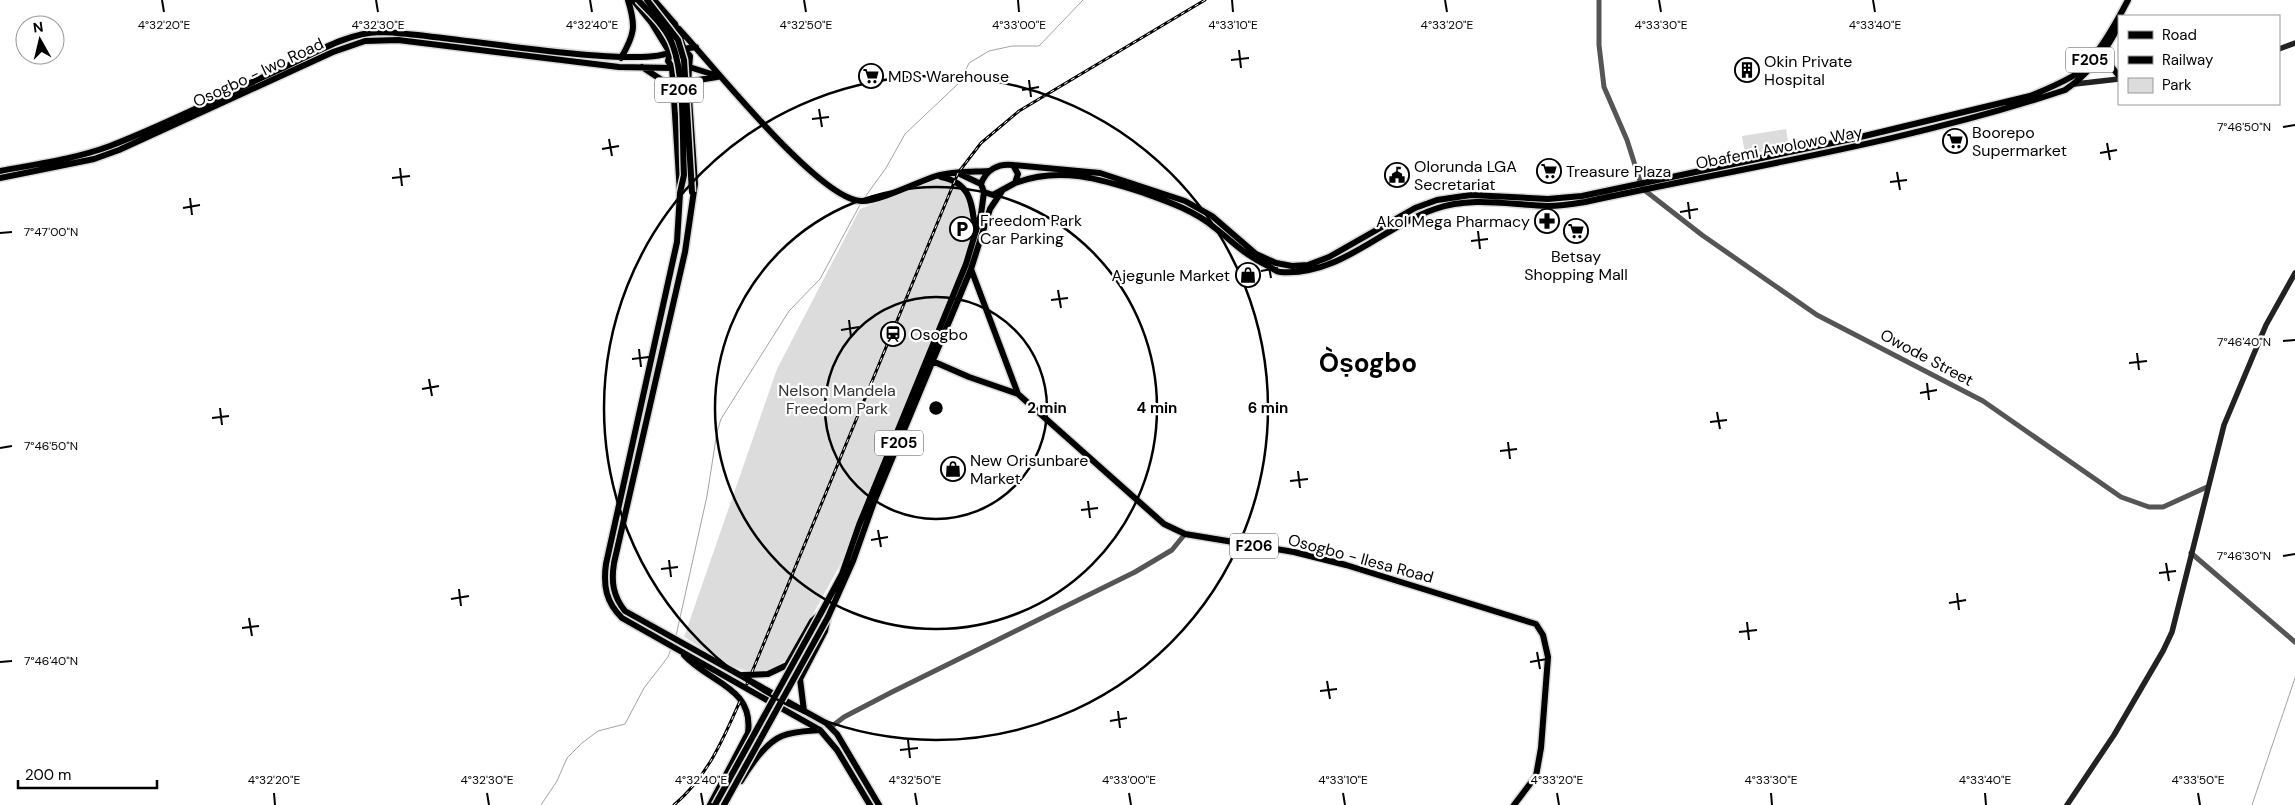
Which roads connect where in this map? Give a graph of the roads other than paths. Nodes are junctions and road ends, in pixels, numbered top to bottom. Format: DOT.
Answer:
graph roads {
  1 [pos="628,0"];
  2 [pos="633,0"];
  3 [pos="638,0"];
  4 [pos="647,0"];
  5 [pos="654,0"];
  6 [pos="1599,0"];
  7 [pos="2129,0"];
  8 [pos="2119,15"];
  9 [pos="2123,15"];
  10 [pos="2118,17"];
  11 [pos="675,24"];
  12 [pos="2118,27"];
  13 [pos="2295,43"];
  14 [pos="696,47"];
  15 [pos="2280,48"];
  16 [pos="684,49"];
  17 [pos="2106,51"];
  18 [pos="670,53"];
  19 [pos="621,58"];
  20 [pos="688,65"];
  21 [pos="641,67"];
  22 [pos="672,67"];
  23 [pos="2118,76"];
  24 [pos="721,77"];
  25 [pos="2118,78"];
  26 [pos="688,83"];
  27 [pos="2075,84"];
  28 [pos="674,85"];
  29 [pos="689,91"];
  30 [pos="1990,106"];
  31 [pos="1991,115"];
  32 [pos="1013,166"];
  33 [pos="21,170"];
  34 [pos="0,171"];
  35 [pos="989,171"];
  36 [pos="959,173"];
  37 [pos="938,176"];
  38 [pos="0,178"];
  39 [pos="1016,183"];
  40 [pos="981,184"];
  41 [pos="1643,188"];
  42 [pos="1002,191"];
  43 [pos="692,192"];
  44 [pos="984,192"];
  45 [pos="680,193"];
  46 [pos="976,234"];
  47 [pos="971,269"];
  48 [pos="2295,273"];
  49 [pos="662,319"];
  50 [pos="670,320"];
  51 [pos="929,360"];
  52 [pos="1018,394"];
  53 [pos="2207,487"];
  54 [pos="1185,534"];
  55 [pos="2191,554"];
  56 [pos="821,613"];
  57 [pos="828,617"];
  58 [pos="2295,642"];
  59 [pos="678,649"];
  60 [pos="742,675"];
  61 [pos="804,711"];
  62 [pos="831,727"];
  63 [pos="820,730"];
  64 [pos="710,805"];
  65 [pos="715,805"];
  66 [pos="726,805"];
  67 [pos="870,805"];
  68 [pos="879,805"];
  69 [pos="1514,805"];
  70 [pos="2067,805"];
  1 -- 19 [label="main road"];
  2 -- 18 [label="main road"];
  3 -- 45 [label="main road, F206, bridge"];
  4 -- 43 [label="main road, F206, bridge"];
  5 -- 11 [label="main road"];
  6 -- 41 [label="street"];
  7 -- 8 [label="main road, Obafemi Awolowo Way / F205"];
  7 -- 9 [label="main road, F205"];
  10 -- 30 [label="main road, Obafemi Awolowo Way / F205"];
  11 -- 14 [label="main road, F206"];
  11 -- 16 [label="main road"];
  12 -- 17 [label="main road, F205"];
  13 -- 15 [label="main road"];
  14 -- 16 [label="main road"];
  14 -- 24 [label="main road, F206"];
  16 -- 18 [label="main road"];
  16 -- 20 [label="main road"];
  17 -- 23 [label="main road"];
  17 -- 27 [label="main road, F205"];
  18 -- 19 [label="main road, Osogbo - Iwo Road"];
  18 -- 22 [label="main road"];
  19 -- 33 [label="main road, Osogbo - Iwo Road"];
  20 -- 22 [label="main road"];
  20 -- 24 [label="main road"];
  20 -- 26 [label="main road"];
  21 -- 22 [label="main road, Osogbo - Iwo Road"];
  21 -- 28 [label="main road"];
  21 -- 33 [label="main road, Osogbo - Iwo Road"];
  22 -- 28 [label="main road"];
  24 -- 29 [label="main road"];
  24 -- 37 [label="main road, F206"];
  25 -- 27 [label="main road"];
  26 -- 28 [label="main road"];
  26 -- 29 [label="main road"];
  27 -- 31 [label="main road, Obafemi Awolowo Way / F205"];
  28 -- 45 [label="main road"];
  29 -- 43 [label="main road"];
  30 -- 31 [label="main road"];
  30 -- 41 [label="main road, Obafemi Awolowo Way / F205"];
  31 -- 41 [label="main road, Obafemi Awolowo Way / F205"];
  32 -- 35 [label="main road, F205"];
  32 -- 39 [label="main road"];
  32 -- 41 [label="main road, Obafemi Awolowo Way / F205"];
  33 -- 34 [label="main road, Osogbo - Iwo Road"];
  33 -- 38 [label="main road, Osogbo - Iwo Road"];
  35 -- 36 [label="main road, F206"];
  35 -- 40 [label="main road"];
  36 -- 37 [label="main road, F206"];
  36 -- 40 [label="main road"];
  37 -- 46 [label="main road"];
  39 -- 41 [label="main road, Obafemi Awolowo Way / F205"];
  39 -- 42 [label="main road, F205"];
  40 -- 44 [label="main road"];
  41 -- 53 [label="street, Owode Street"];
  42 -- 44 [label="main road, F205"];
  42 -- 47 [label="main road, F205"];
  43 -- 50 [label="main road"];
  44 -- 46 [label="main road, F205"];
  45 -- 49 [label="main road"];
  46 -- 51 [label="main road, F205"];
  47 -- 51 [label="main road, F205"];
  47 -- 52 [label="main road, Osogbo - Ilesa Road / F206"];
  48 -- 53 [label="main road"];
  49 -- 50 [label="main road"];
  49 -- 59 [label="main road"];
  50 -- 60 [label="main road"];
  51 -- 52 [label="main road, F206"];
  51 -- 56 [label="main road"];
  51 -- 57 [label="main road, F205"];
  52 -- 54 [label="main road, Osogbo - Ilesa Road / F206"];
  53 -- 55 [label="main road"];
  54 -- 62 [label="street"];
  54 -- 69 [label="main road, Osogbo - Ilesa Road / F206"];
  55 -- 58 [label="street"];
  55 -- 70 [label="main road"];
  56 -- 60 [label="main road"];
  56 -- 65 [label="main road, bridge"];
  57 -- 61 [label="main road"];
  57 -- 66 [label="main road, F205, bridge"];
  59 -- 63 [label="main road"];
  59 -- 64 [label="main road"];
  60 -- 61 [label="main road"];
  61 -- 62 [label="main road"];
  62 -- 68 [label="main road"];
  63 -- 66 [label="main road"];
  63 -- 67 [label="main road"];
}
